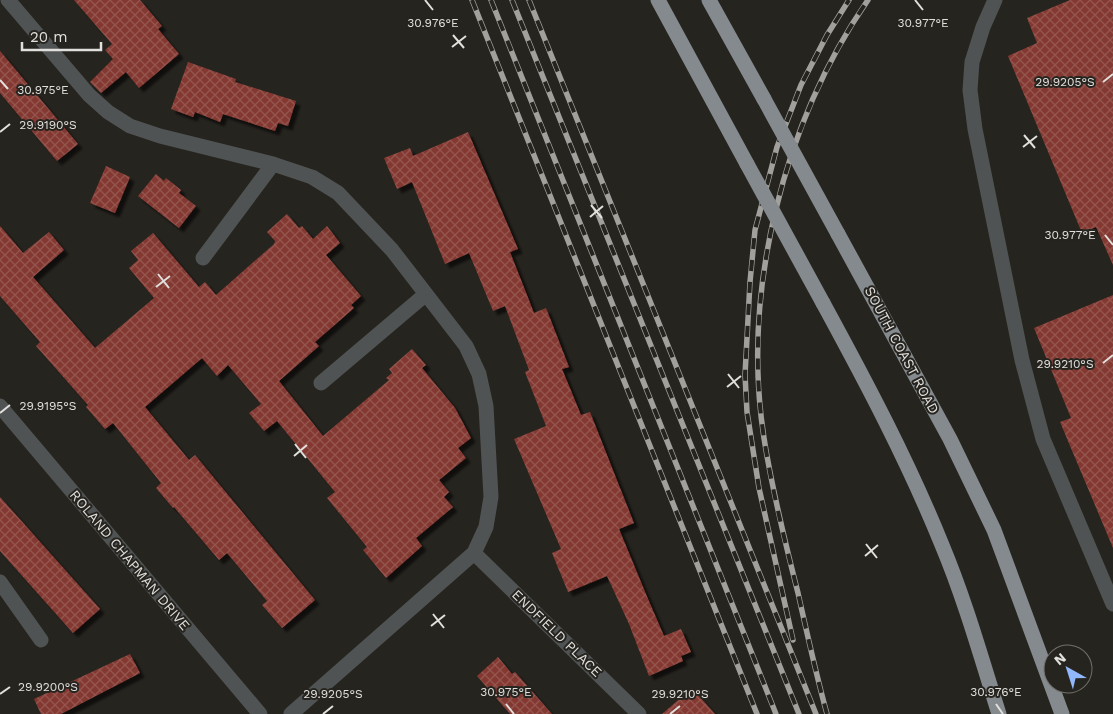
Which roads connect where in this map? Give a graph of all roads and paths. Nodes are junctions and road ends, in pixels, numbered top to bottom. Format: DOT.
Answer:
graph roads {
  1 [pos="8,0"];
  2 [pos="658,0"];
  3 [pos="709,0"];
  4 [pos="996,0"];
  5 [pos="272,164"];
  6 [pos="203,258"];
  7 [pos="426,294"];
  8 [pos="322,383"];
  9 [pos="0,406"];
  10 [pos="474,553"];
  11 [pos="0,582"];
  12 [pos="1113,604"];
  13 [pos="42,640"];
  14 [pos="260,714"];
  15 [pos="291,714"];
  16 [pos="639,714"];
  17 [pos="999,714"];
  18 [pos="1062,714"];
  1 -- 5 [label="street"];
  2 -- 17 [label="highway, bridge"];
  3 -- 18 [label="highway, SOUTH COAST ROAD, bridge"];
  4 -- 12 [label="street"];
  5 -- 6 [label="street"];
  5 -- 7 [label="street"];
  7 -- 8 [label="street"];
  7 -- 10 [label="street"];
  9 -- 14 [label="street, ROLAND CHAPMAN DRIVE"];
  10 -- 15 [label="street"];
  10 -- 16 [label="street, ENDFIELD PLACE"];
  11 -- 13 [label="street"];
}
